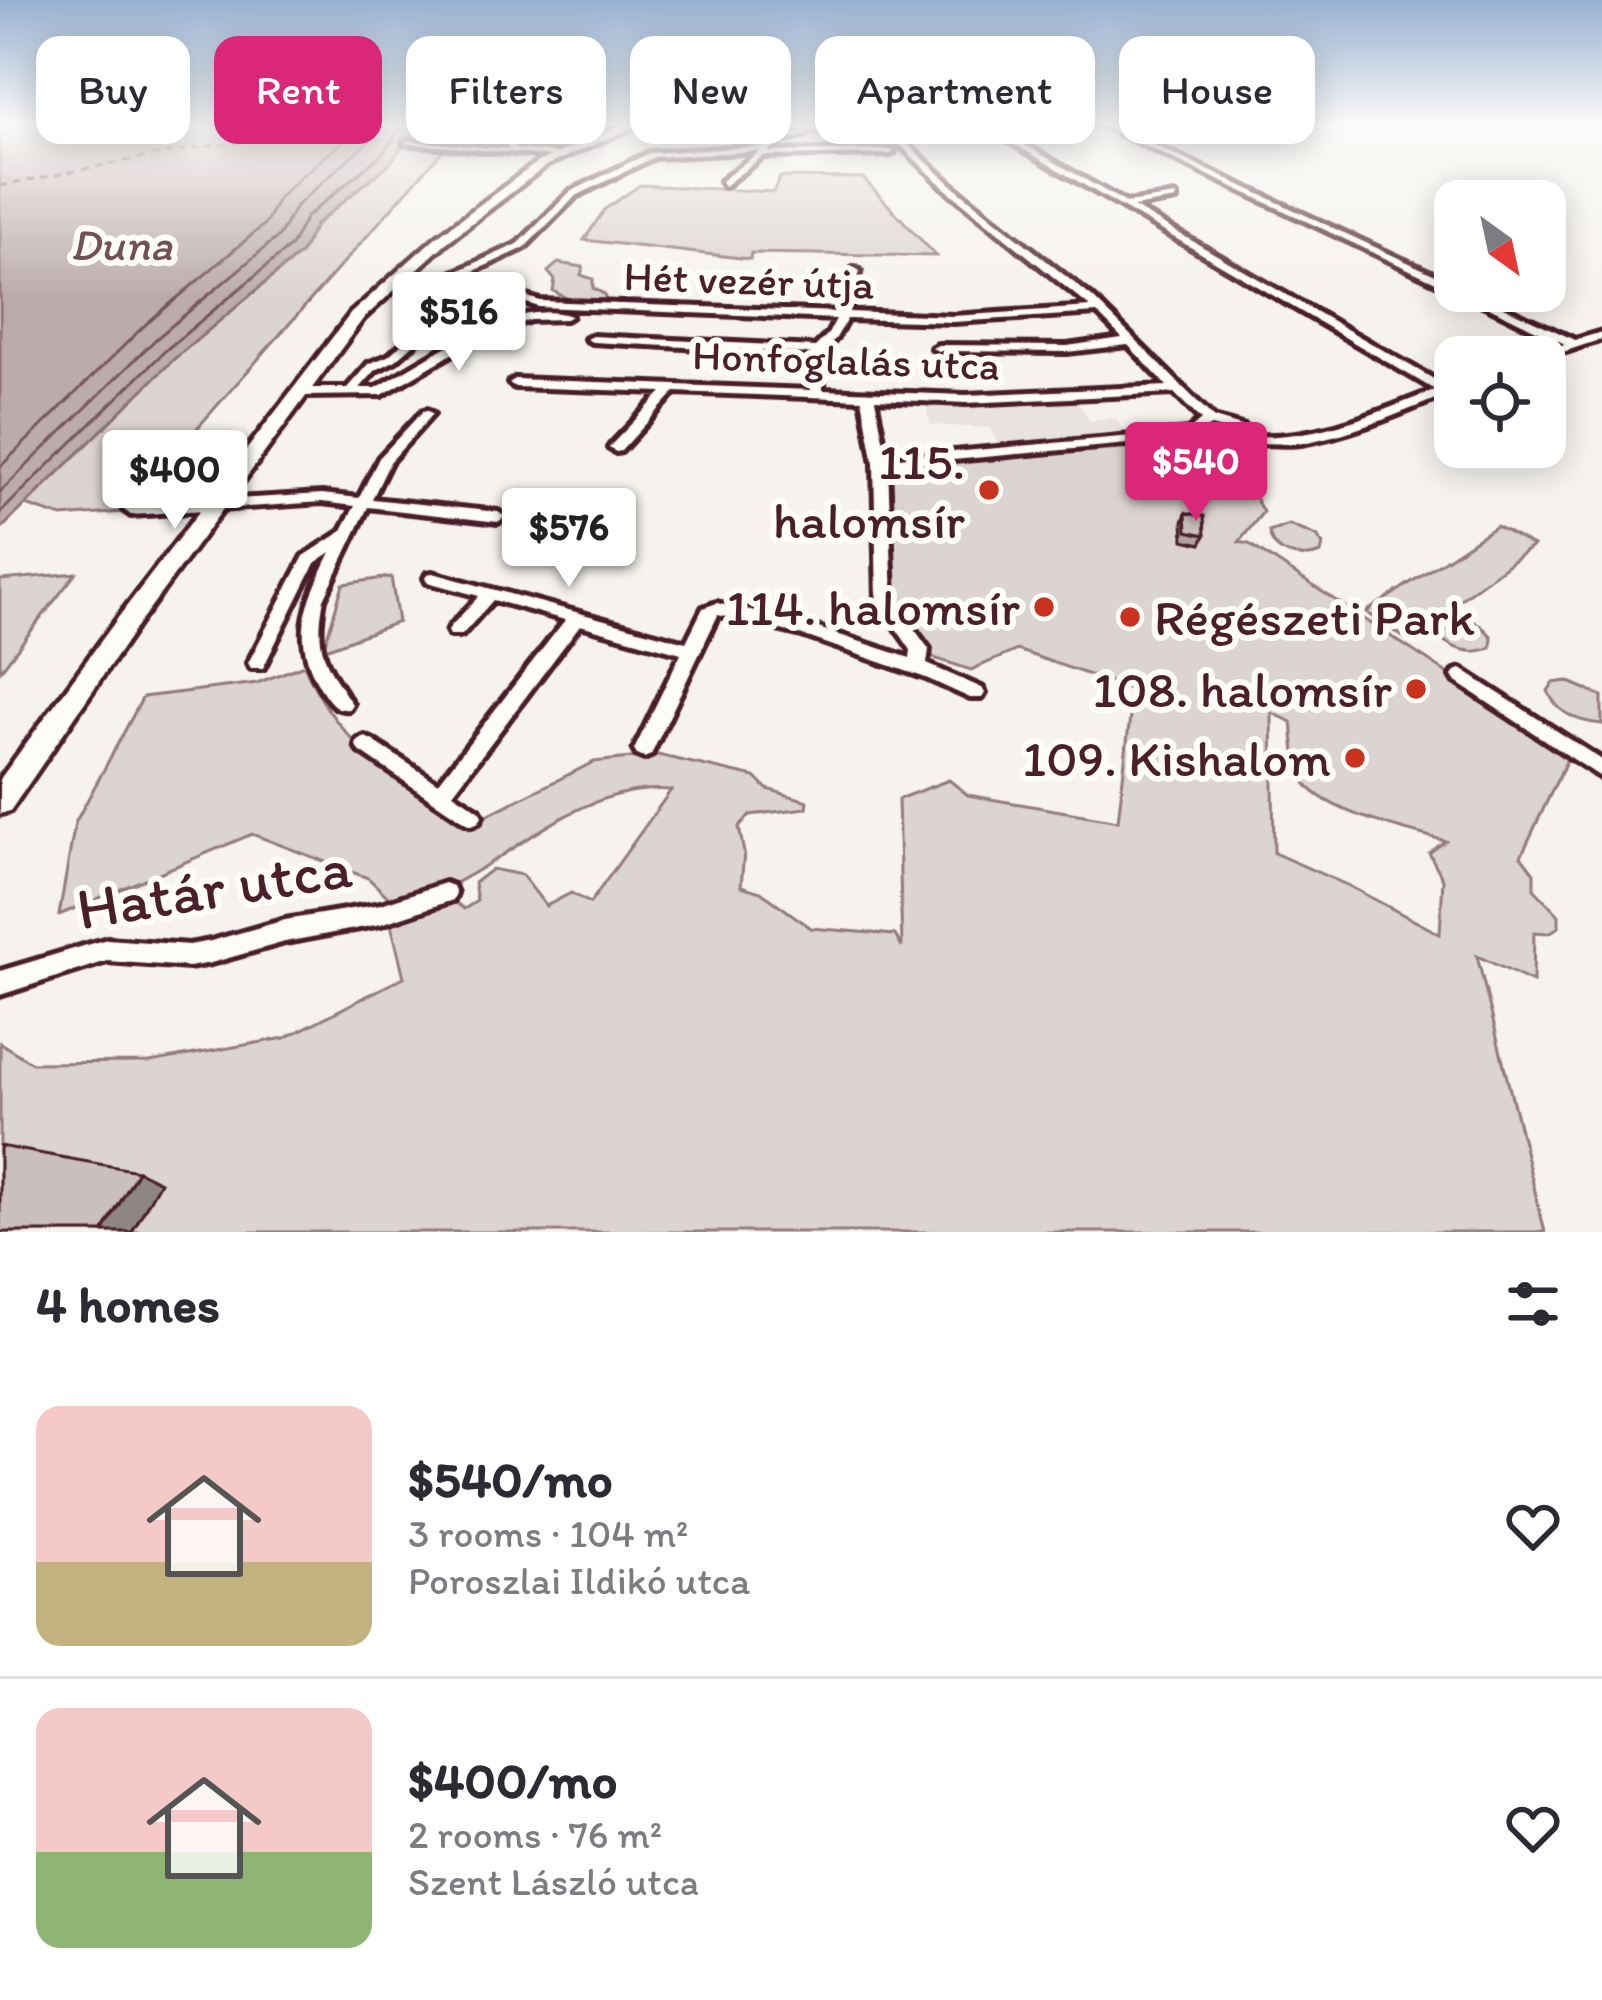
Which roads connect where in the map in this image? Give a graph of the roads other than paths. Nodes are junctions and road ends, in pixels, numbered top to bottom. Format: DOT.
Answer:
graph roads {
  1 [pos="523,180"];
  2 [pos="600,180"];
  3 [pos="727,180"];
  4 [pos="940,180"];
  5 [pos="1081,180"];
  6 [pos="1223,180"];
  7 [pos="724,183"];
  8 [pos="1173,198"];
  9 [pos="1126,206"];
  10 [pos="855,271"];
  11 [pos="401,276"];
  12 [pos="1434,279"];
  13 [pos="448,280"];
  14 [pos="478,284"];
  15 [pos="753,292"];
  16 [pos="604,308"];
  17 [pos="1098,310"];
  18 [pos="1505,312"];
  19 [pos="743,313"];
  20 [pos="842,316"];
  21 [pos="1602,334"];
  22 [pos="592,339"];
  23 [pos="1129,341"];
  24 [pos="1574,344"];
  25 [pos="1566,347"];
  26 [pos="938,348"];
  27 [pos="818,351"];
  28 [pos="1434,380"];
  29 [pos="514,383"];
  30 [pos="672,388"];
  31 [pos="1176,389"];
  32 [pos="304,392"];
  33 [pos="350,393"];
  34 [pos="817,393"];
  35 [pos="1434,395"];
  36 [pos="868,397"];
  37 [pos="427,414"];
  38 [pos="1209,421"];
  39 [pos="1195,434"];
  40 [pos="1246,440"];
  41 [pos="616,448"];
  42 [pos="881,463"];
  43 [pos="375,478"];
  44 [pos="216,503"];
  45 [pos="361,504"];
  46 [pos="397,508"];
  47 [pos="130,510"];
  48 [pos="498,517"];
  49 [pos="345,536"];
  50 [pos="434,578"];
  51 [pos="490,594"];
  52 [pos="575,619"];
  53 [pos="456,631"];
  54 [pos="692,650"];
  55 [pos="257,663"];
  56 [pos="918,668"];
  57 [pos="1461,676"];
  58 [pos="976,693"];
  59 [pos="343,704"];
  60 [pos="365,745"];
  61 [pos="644,750"];
  62 [pos="1602,770"];
  63 [pos="440,795"];
  64 [pos="0,802"];
  65 [pos="472,816"];
  66 [pos="445,892"];
  67 [pos="0,983"];
  1 -- 11 [label="street"];
  2 -- 13 [label="street"];
  3 -- 7 [label="street"];
  4 -- 17 [label="street"];
  5 -- 9 [label="street"];
  6 -- 12 [label="street"];
  8 -- 9 [label="street"];
  9 -- 28 [label="street"];
  10 -- 20 [label="street"];
  11 -- 13 [label="street, Hét vezér útja"];
  11 -- 32 [label="street"];
  13 -- 14 [label="street, Hét vezér útja"];
  14 -- 16 [label="street, Hét vezér útja"];
  14 -- 33 [label="street"];
  15 -- 19 [label="street"];
  16 -- 19 [label="street, Hét vezér útja"];
  16 -- 33 [label="street"];
  17 -- 20 [label="street, Hét vezér útja"];
  17 -- 23 [label="street"];
  18 -- 24 [label="street"];
  19 -- 20 [label="street, Hét vezér útja"];
  20 -- 27 [label="street"];
  21 -- 24 [label="street"];
  22 -- 27 [label="street"];
  23 -- 26 [label="street"];
  23 -- 31 [label="street"];
  24 -- 25 [label="street"];
  27 -- 34 [label="street"];
  29 -- 30 [label="street, Honfoglalás utca"];
  30 -- 34 [label="street, Honfoglalás utca"];
  30 -- 41 [label="street"];
  31 -- 36 [label="street, Honfoglalás utca"];
  31 -- 38 [label="street"];
  32 -- 33 [label="street"];
  32 -- 44 [label="street"];
  34 -- 36 [label="street, Honfoglalás utca"];
  35 -- 40 [label="street"];
  36 -- 42 [label="street"];
  37 -- 43 [label="street"];
  38 -- 39 [label="street"];
  38 -- 40 [label="street"];
  39 -- 40 [label="street"];
  39 -- 42 [label="street"];
  42 -- 56 [label="street"];
  43 -- 45 [label="street"];
  43 -- 46 [label="street"];
  44 -- 45 [label="street"];
  44 -- 47 [label="street"];
  44 -- 64 [label="street"];
  45 -- 46 [label="street"];
  45 -- 49 [label="street"];
  46 -- 48 [label="street"];
  49 -- 55 [label="street"];
  49 -- 59 [label="street"];
  50 -- 51 [label="street"];
  51 -- 52 [label="street"];
  51 -- 53 [label="street"];
  52 -- 54 [label="street"];
  52 -- 63 [label="street"];
  54 -- 56 [label="street"];
  54 -- 61 [label="street"];
  56 -- 58 [label="street"];
  57 -- 62 [label="street"];
  60 -- 63 [label="street"];
  63 -- 65 [label="street"];
  66 -- 67 [label="street, Határ utca"];
}
